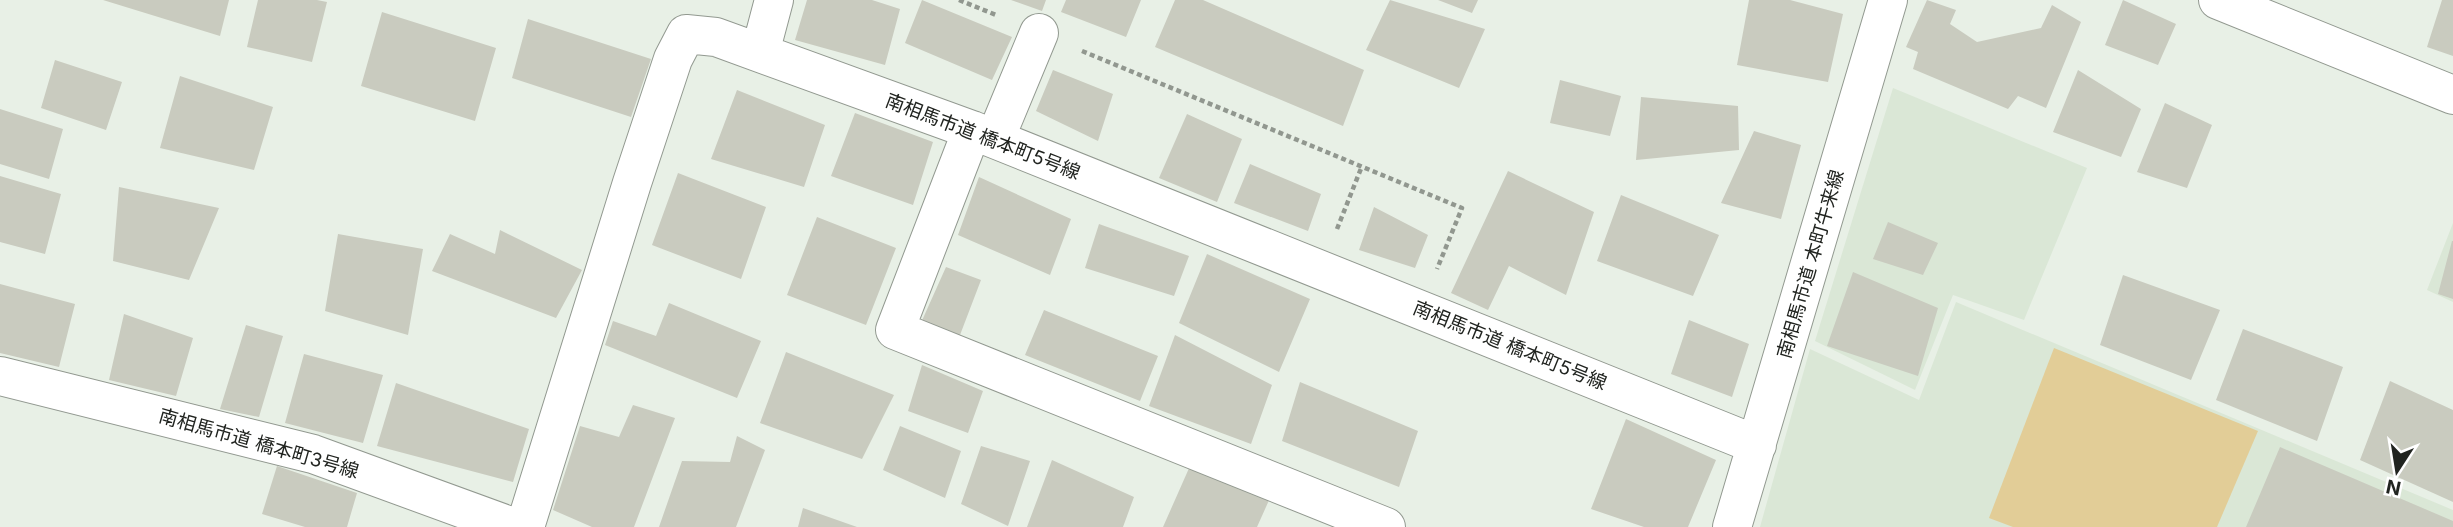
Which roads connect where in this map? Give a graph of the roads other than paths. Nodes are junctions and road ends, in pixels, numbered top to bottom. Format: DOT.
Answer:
graph roads {
  1 [pos="774,0"];
  2 [pos="1888,0"];
  3 [pos="2218,0"];
  4 [pos="1039,33"];
  5 [pos="760,53"];
  6 [pos="2453,95"];
  7 [pos="984,135"];
  8 [pos="0,376"];
  9 [pos="1757,444"];
  10 [pos="513,527"];
  11 [pos="525,527"];
  12 [pos="1386,527"];
  13 [pos="1732,527"];
  1 -- 5 [label="street"];
  2 -- 9 [label="street, 南相馬市道 本町牛来線"];
  3 -- 6 [label="street"];
  4 -- 7 [label="street"];
  5 -- 7 [label="street, 南相馬市道 橋本町5号線"];
  5 -- 11 [label="street, 南相馬市道 橋本町5号線"];
  7 -- 9 [label="street, 南相馬市道 橋本町5号線"];
  7 -- 12 [label="street"];
  8 -- 10 [label="street, 南相馬市道 橋本町3号線"];
  9 -- 13 [label="street, 南相馬市道 本町牛来線"];
}
